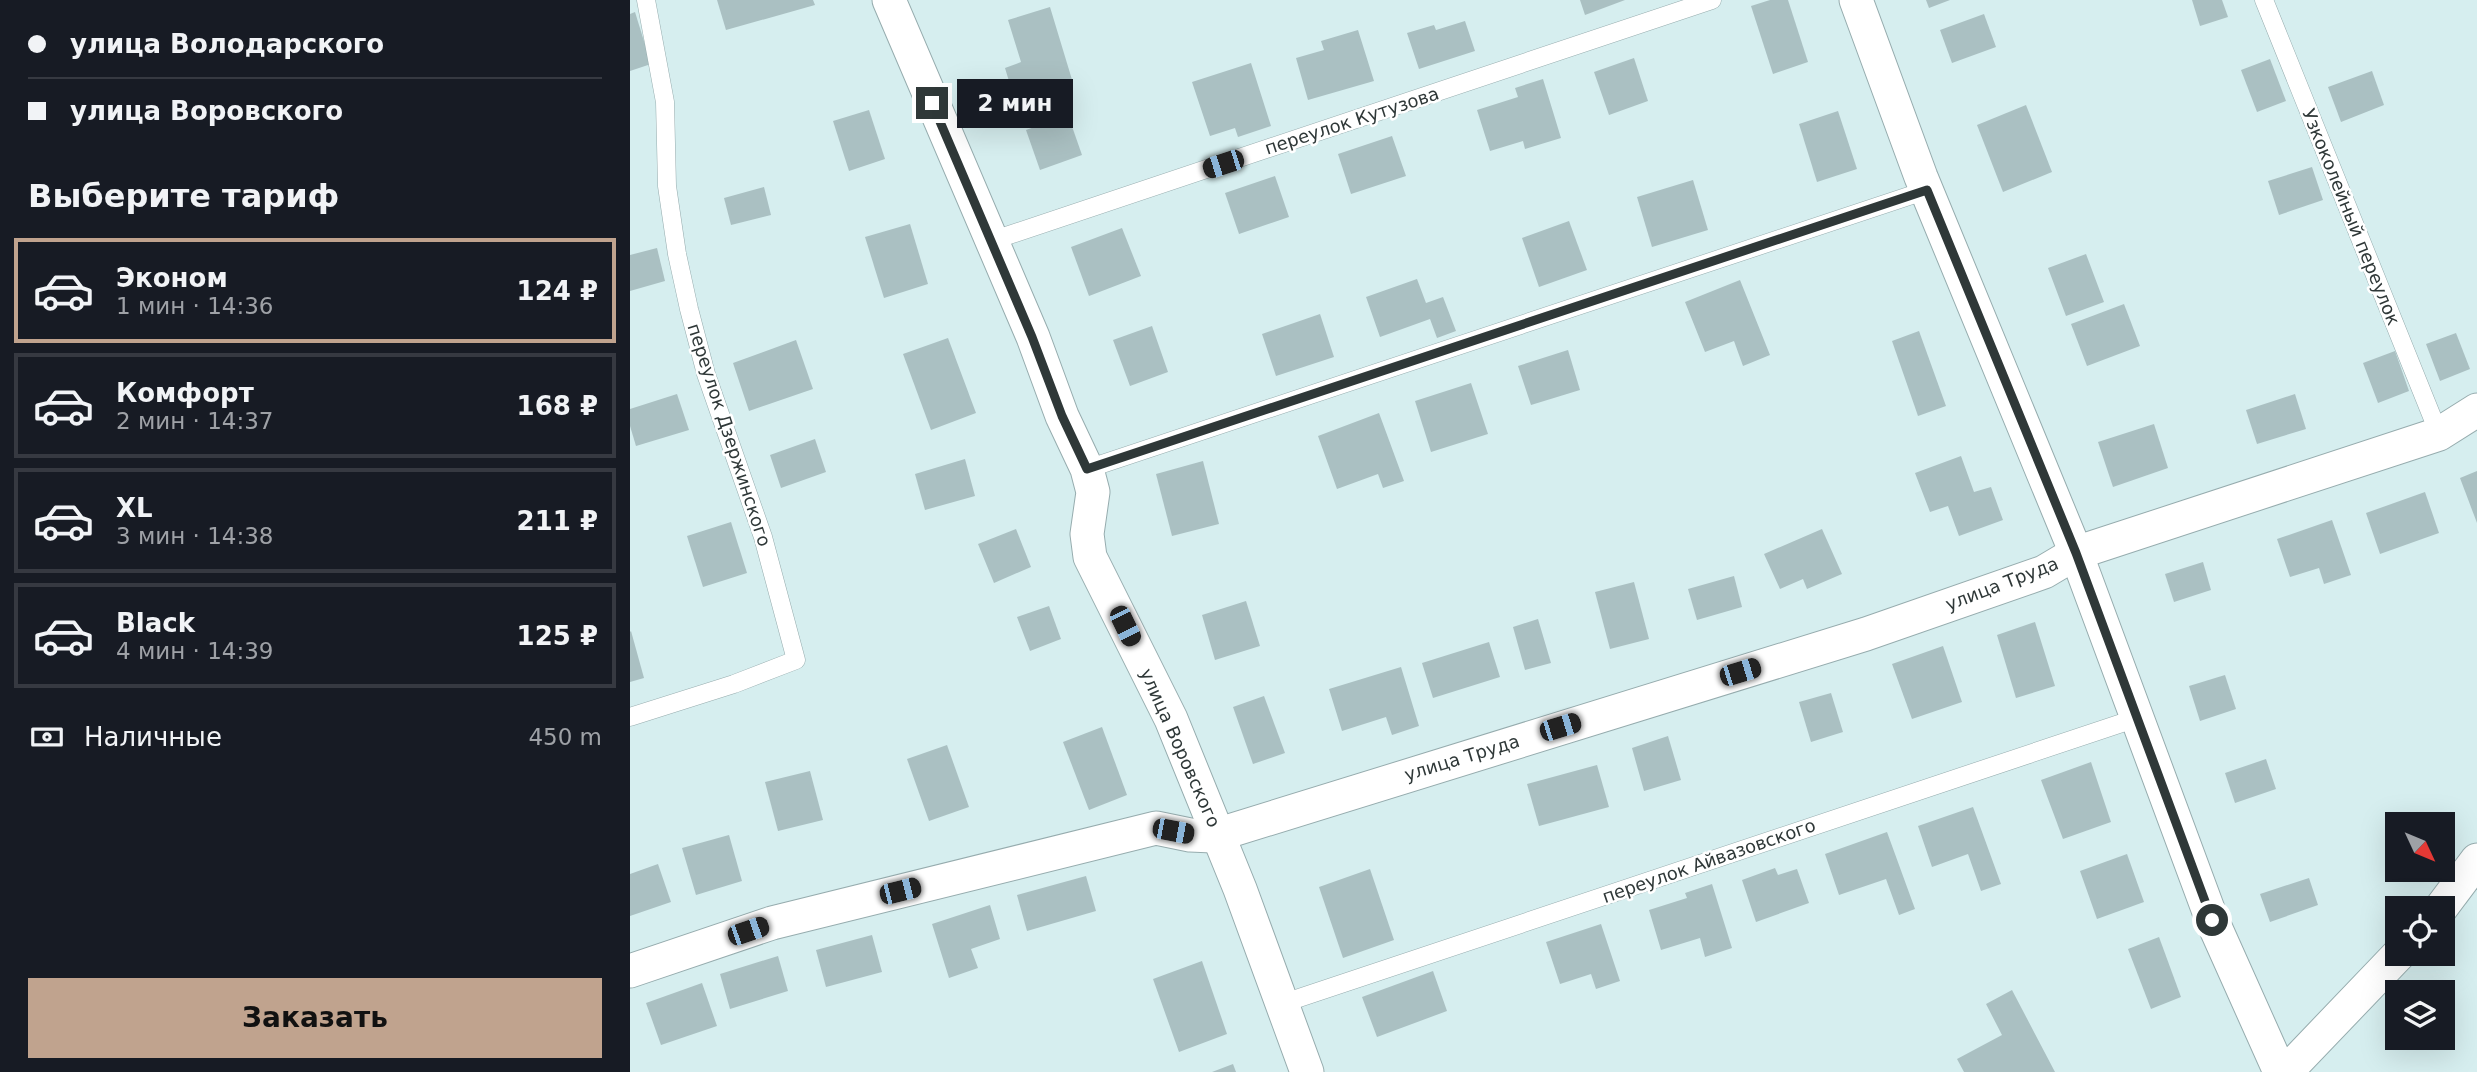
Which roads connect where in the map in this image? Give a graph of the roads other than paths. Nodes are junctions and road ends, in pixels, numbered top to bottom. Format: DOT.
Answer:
graph roads {
  1 [pos="646,0"];
  2 [pos="889,0"];
  3 [pos="1712,0"];
  4 [pos="1856,0"];
  5 [pos="2264,0"];
  6 [pos="1927,190"];
  7 [pos="991,241"];
  8 [pos="2477,410"];
  9 [pos="2439,434"];
  10 [pos="1087,469"];
  11 [pos="2076,553"];
  12 [pos="630,717"];
  13 [pos="2137,718"];
  14 [pos="1218,834"];
  15 [pos="2477,860"];
  16 [pos="2450,896"];
  17 [pos="2387,966"];
  18 [pos="630,971"];
  19 [pos="1281,1004"];
  20 [pos="1307,1072"];
  21 [pos="2283,1072"];
  1 -- 12 [label="lane, переулок Дзержинского"];
  2 -- 7 [label="street, улица Воровского"];
  3 -- 7 [label="lane, переулок Кутузова"];
  4 -- 6 [label="street"];
  5 -- 9 [label="lane, Узкоколейный переулок"];
  6 -- 10 [label="lane"];
  6 -- 11 [label="street"];
  7 -- 10 [label="street, улица Воровского"];
  8 -- 9 [label="street, улица Труда"];
  9 -- 11 [label="street, улица Труда"];
  10 -- 14 [label="street, улица Воровского"];
  11 -- 13 [label="street"];
  11 -- 14 [label="street, улица Труда"];
  13 -- 19 [label="lane, переулок Айвазовского"];
  13 -- 21 [label="street"];
  14 -- 18 [label="street, улица Труда"];
  14 -- 19 [label="street, улица Воровского"];
  15 -- 16 [label="street"];
  17 -- 21 [label="street"];
  19 -- 20 [label="street, улица Воровского"];
}
